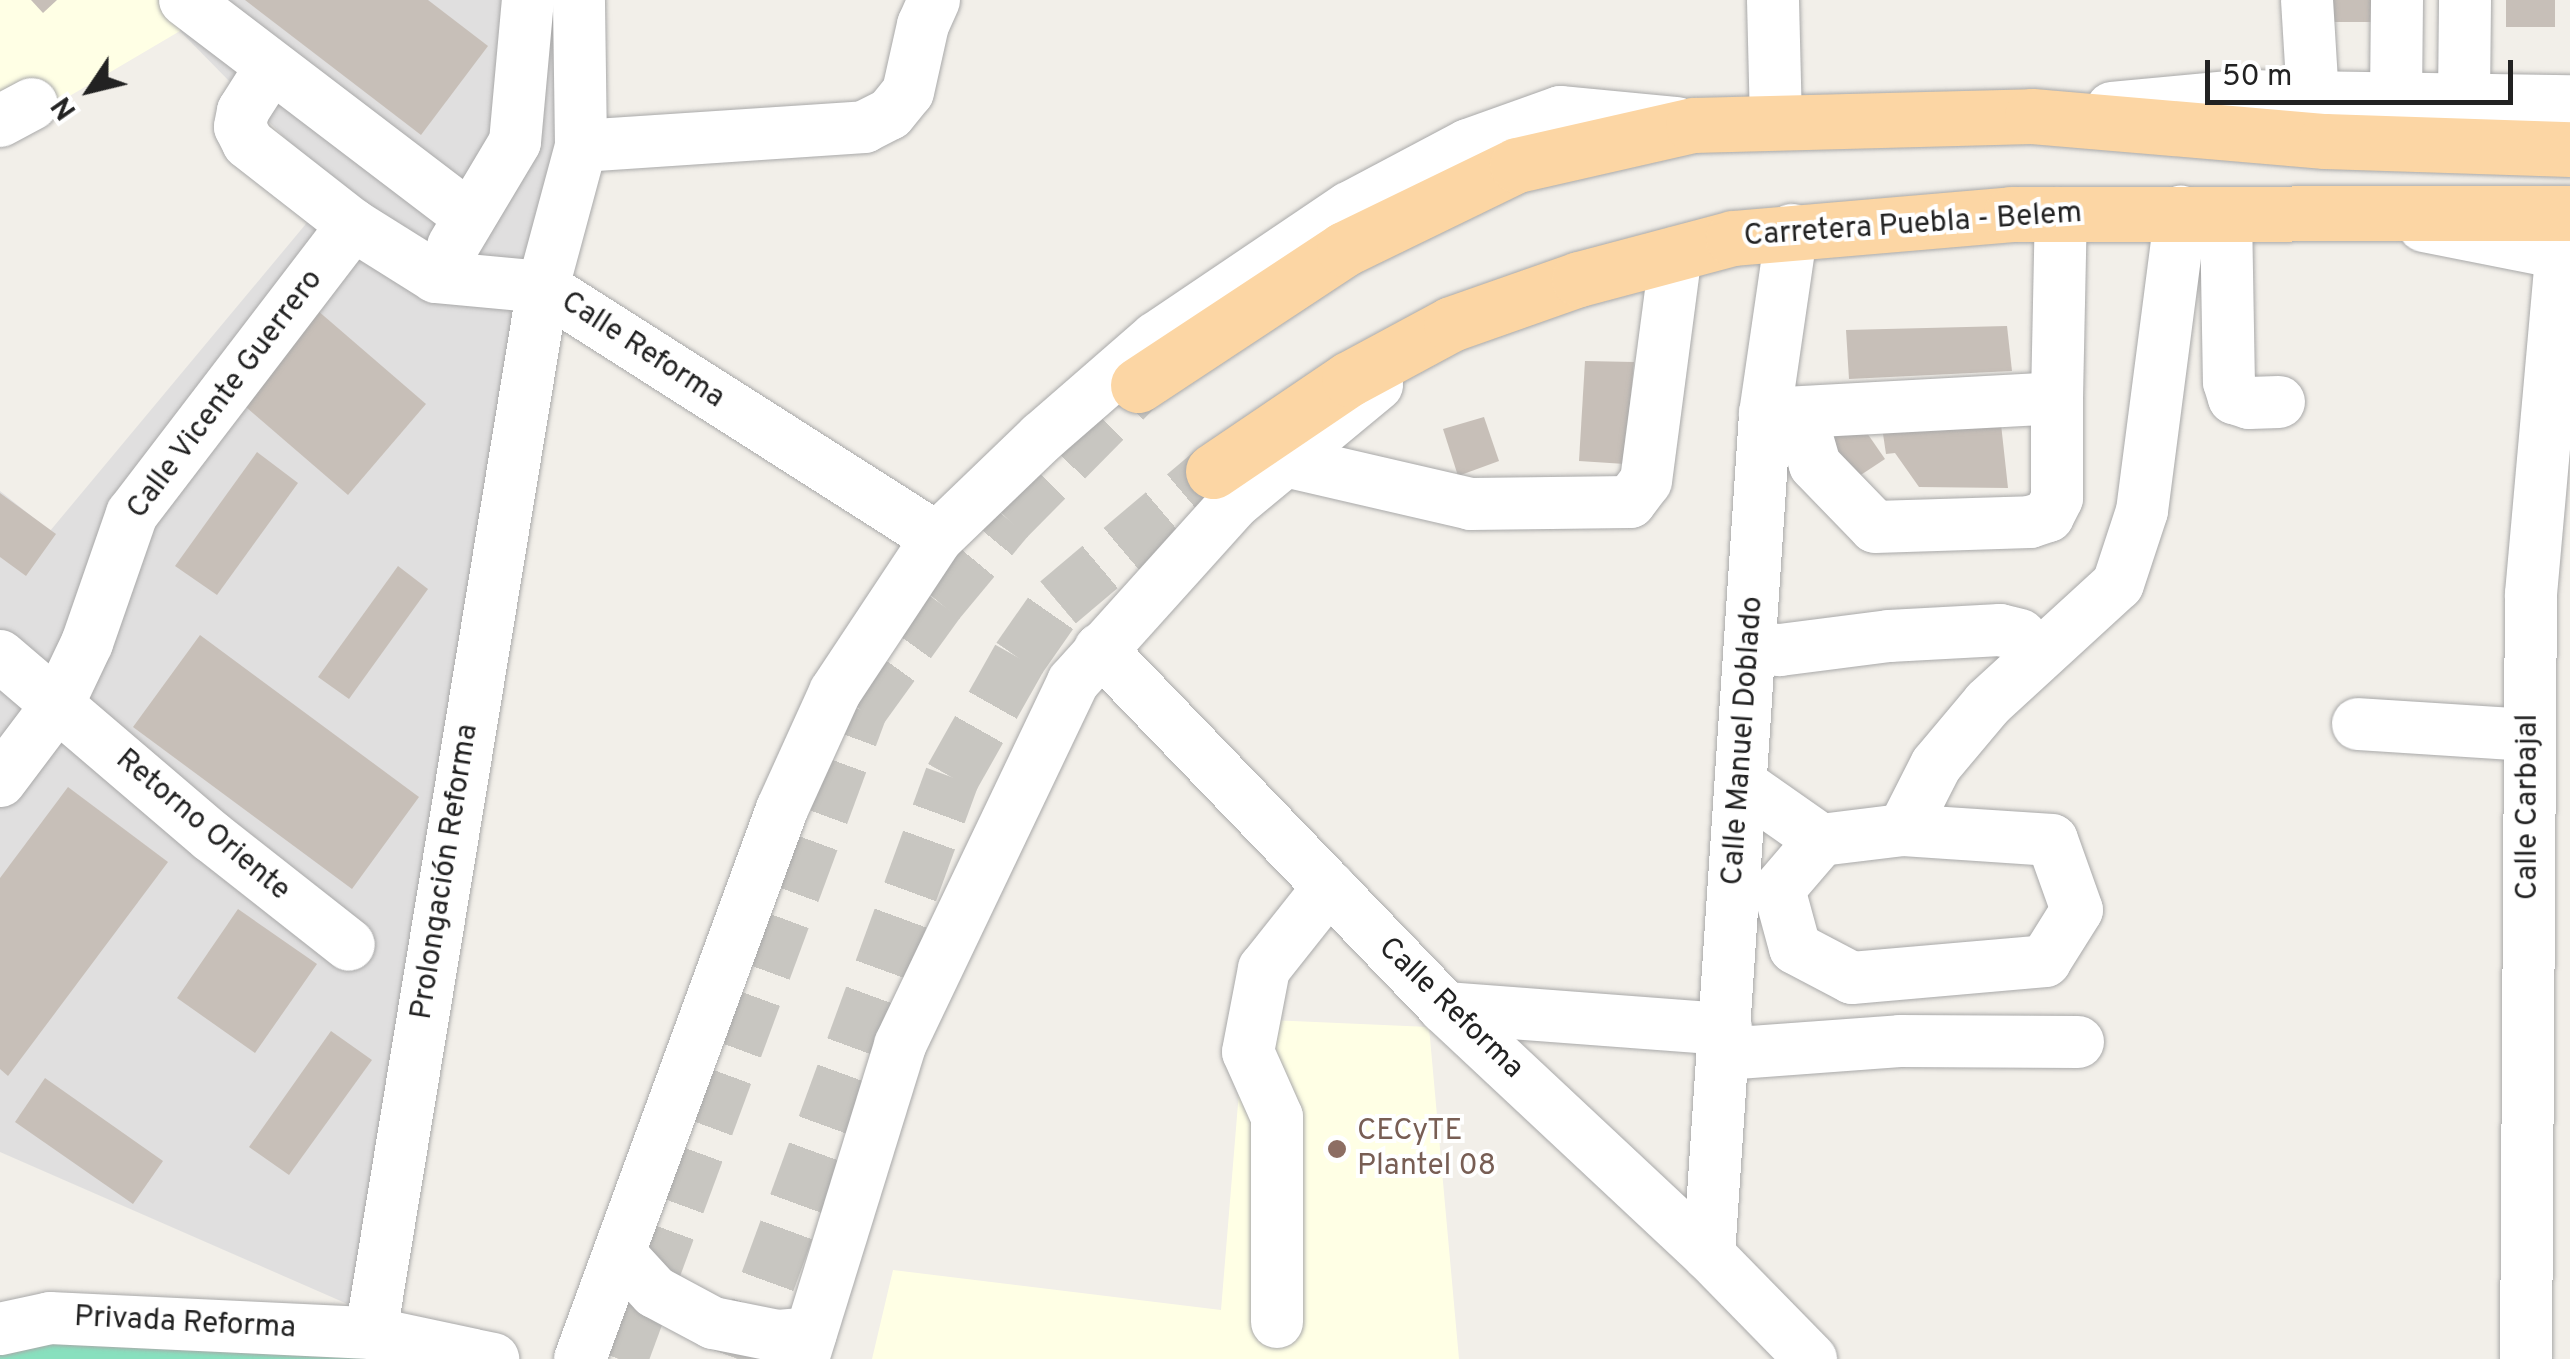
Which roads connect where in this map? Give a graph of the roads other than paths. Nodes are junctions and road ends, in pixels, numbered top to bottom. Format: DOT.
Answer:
graph roads {
  1 [pos="528,0"];
  2 [pos="578,0"];
  3 [pos="934,0"];
  4 [pos="1773,0"];
  5 [pos="1809,0"];
  6 [pos="2307,0"];
  7 [pos="2397,0"];
  8 [pos="2465,0"];
  9 [pos="190,3"];
  10 [pos="270,66"];
  11 [pos="2313,97"];
  12 [pos="2396,97"];
  13 [pos="2464,98"];
  14 [pos="2570,101"];
  15 [pos="2032,116"];
  16 [pos="1794,122"];
  17 [pos="1693,124"];
  18 [pos="581,146"];
  19 [pos="2570,149"];
  20 [pos="2061,213"];
  21 [pos="2203,213"];
  22 [pos="469,216"];
  23 [pos="353,225"];
  24 [pos="1792,230"];
  25 [pos="2567,241"];
  26 [pos="1676,253"];
  27 [pos="436,277"];
  28 [pos="543,287"];
  29 [pos="1138,385"];
  30 [pos="2056,398"];
  31 [pos="2279,402"];
  32 [pos="1783,414"];
  33 [pos="1272,450"];
  34 [pos="1213,471"];
  35 [pos="937,538"];
  36 [pos="2551,595"];
  37 [pos="2020,635"];
  38 [pos="1750,648"];
  39 [pos="1100,649"];
  40 [pos="0,656"];
  41 [pos="58,704"];
  42 [pos="2358,724"];
  43 [pos="2530,735"];
  44 [pos="0,781"];
  45 [pos="1741,784"];
  46 [pos="1904,830"];
  47 [pos="1822,840"];
  48 [pos="1329,888"];
  49 [pos="349,945"];
  50 [pos="1445,1008"];
  51 [pos="1725,1042"];
  52 [pos="2078,1042"];
  53 [pos="620,1254"];
  54 [pos="1710,1255"];
  55 [pos="1277,1322"];
  56 [pos="0,1328"];
  57 [pos="370,1333"];
  58 [pos="807,1346"];
  59 [pos="493,1359"];
  60 [pos="580,1359"];
  61 [pos="1811,1359"];
  62 [pos="2526,1359"];
  1 -- 22 [label="street"];
  2 -- 18 [label="street, Calle Reforma"];
  3 -- 18 [label="street"];
  4 -- 16 [label="street"];
  5 -- 16 [label="street"];
  6 -- 11 [label="street"];
  7 -- 12 [label="street"];
  8 -- 13 [label="street"];
  9 -- 10 [label="street"];
  10 -- 22 [label="street"];
  10 -- 23 [label="street"];
  11 -- 12 [label="street"];
  11 -- 15 [label="street"];
  12 -- 13 [label="street"];
  13 -- 14 [label="street"];
  15 -- 16 [label="main road"];
  15 -- 19 [label="main road"];
  16 -- 17 [label="main road"];
  17 -- 29 [label="main road"];
  17 -- 35 [label="street"];
  18 -- 28 [label="street, Calle Reforma"];
  20 -- 21 [label="main road, Carretera Puebla - Belem"];
  20 -- 24 [label="main road, Carretera Puebla - Belem"];
  20 -- 30 [label="street"];
  21 -- 25 [label="main road, Carretera Puebla - Belem"];
  21 -- 31 [label="street"];
  21 -- 46 [label="street"];
  22 -- 27 [label="street"];
  23 -- 27 [label="street"];
  23 -- 41 [label="street, Calle Vicente Guerrero"];
  24 -- 26 [label="main road, Carretera Puebla - Belem"];
  24 -- 32 [label="street, Calle Manuel Doblado"];
  25 -- 36 [label="street, Calle Carbajal"];
  26 -- 33 [label="main road, Carretera Puebla - Belem"];
  26 -- 33 [label="street"];
  27 -- 28 [label="street"];
  28 -- 35 [label="street, Calle Reforma"];
  28 -- 57 [label="street, Prolongación Reforma"];
  30 -- 32 [label="street"];
  30 -- 32 [label="street"];
  32 -- 38 [label="street, Calle Manuel Doblado"];
  33 -- 34 [label="main road, Carretera Puebla - Belem"];
  33 -- 39 [label="street"];
  35 -- 53 [label="street"];
  36 -- 43 [label="street, Calle Carbajal"];
  37 -- 38 [label="street"];
  38 -- 45 [label="street, Calle Manuel Doblado"];
  39 -- 48 [label="street, Calle Reforma"];
  39 -- 58 [label="street"];
  40 -- 41 [label="street, Retorno Oriente"];
  41 -- 44 [label="street, Calle Vicente Guerrero"];
  41 -- 49 [label="street, Retorno Oriente"];
  42 -- 43 [label="street"];
  43 -- 62 [label="street, Calle Carbajal"];
  45 -- 47 [label="street"];
  45 -- 51 [label="street, Calle Manuel Doblado"];
  46 -- 47 [label="street"];
  46 -- 47 [label="street"];
  48 -- 50 [label="street, Calle Reforma"];
  48 -- 55 [label="street"];
  50 -- 51 [label="street"];
  50 -- 54 [label="street, Calle Reforma"];
  51 -- 52 [label="street"];
  51 -- 54 [label="street, Calle Manuel Doblado"];
  53 -- 58 [label="street"];
  53 -- 60 [label="street"];
  54 -- 61 [label="street, Calle Reforma"];
  56 -- 57 [label="street, Privada Reforma"];
  57 -- 59 [label="street"];
}
